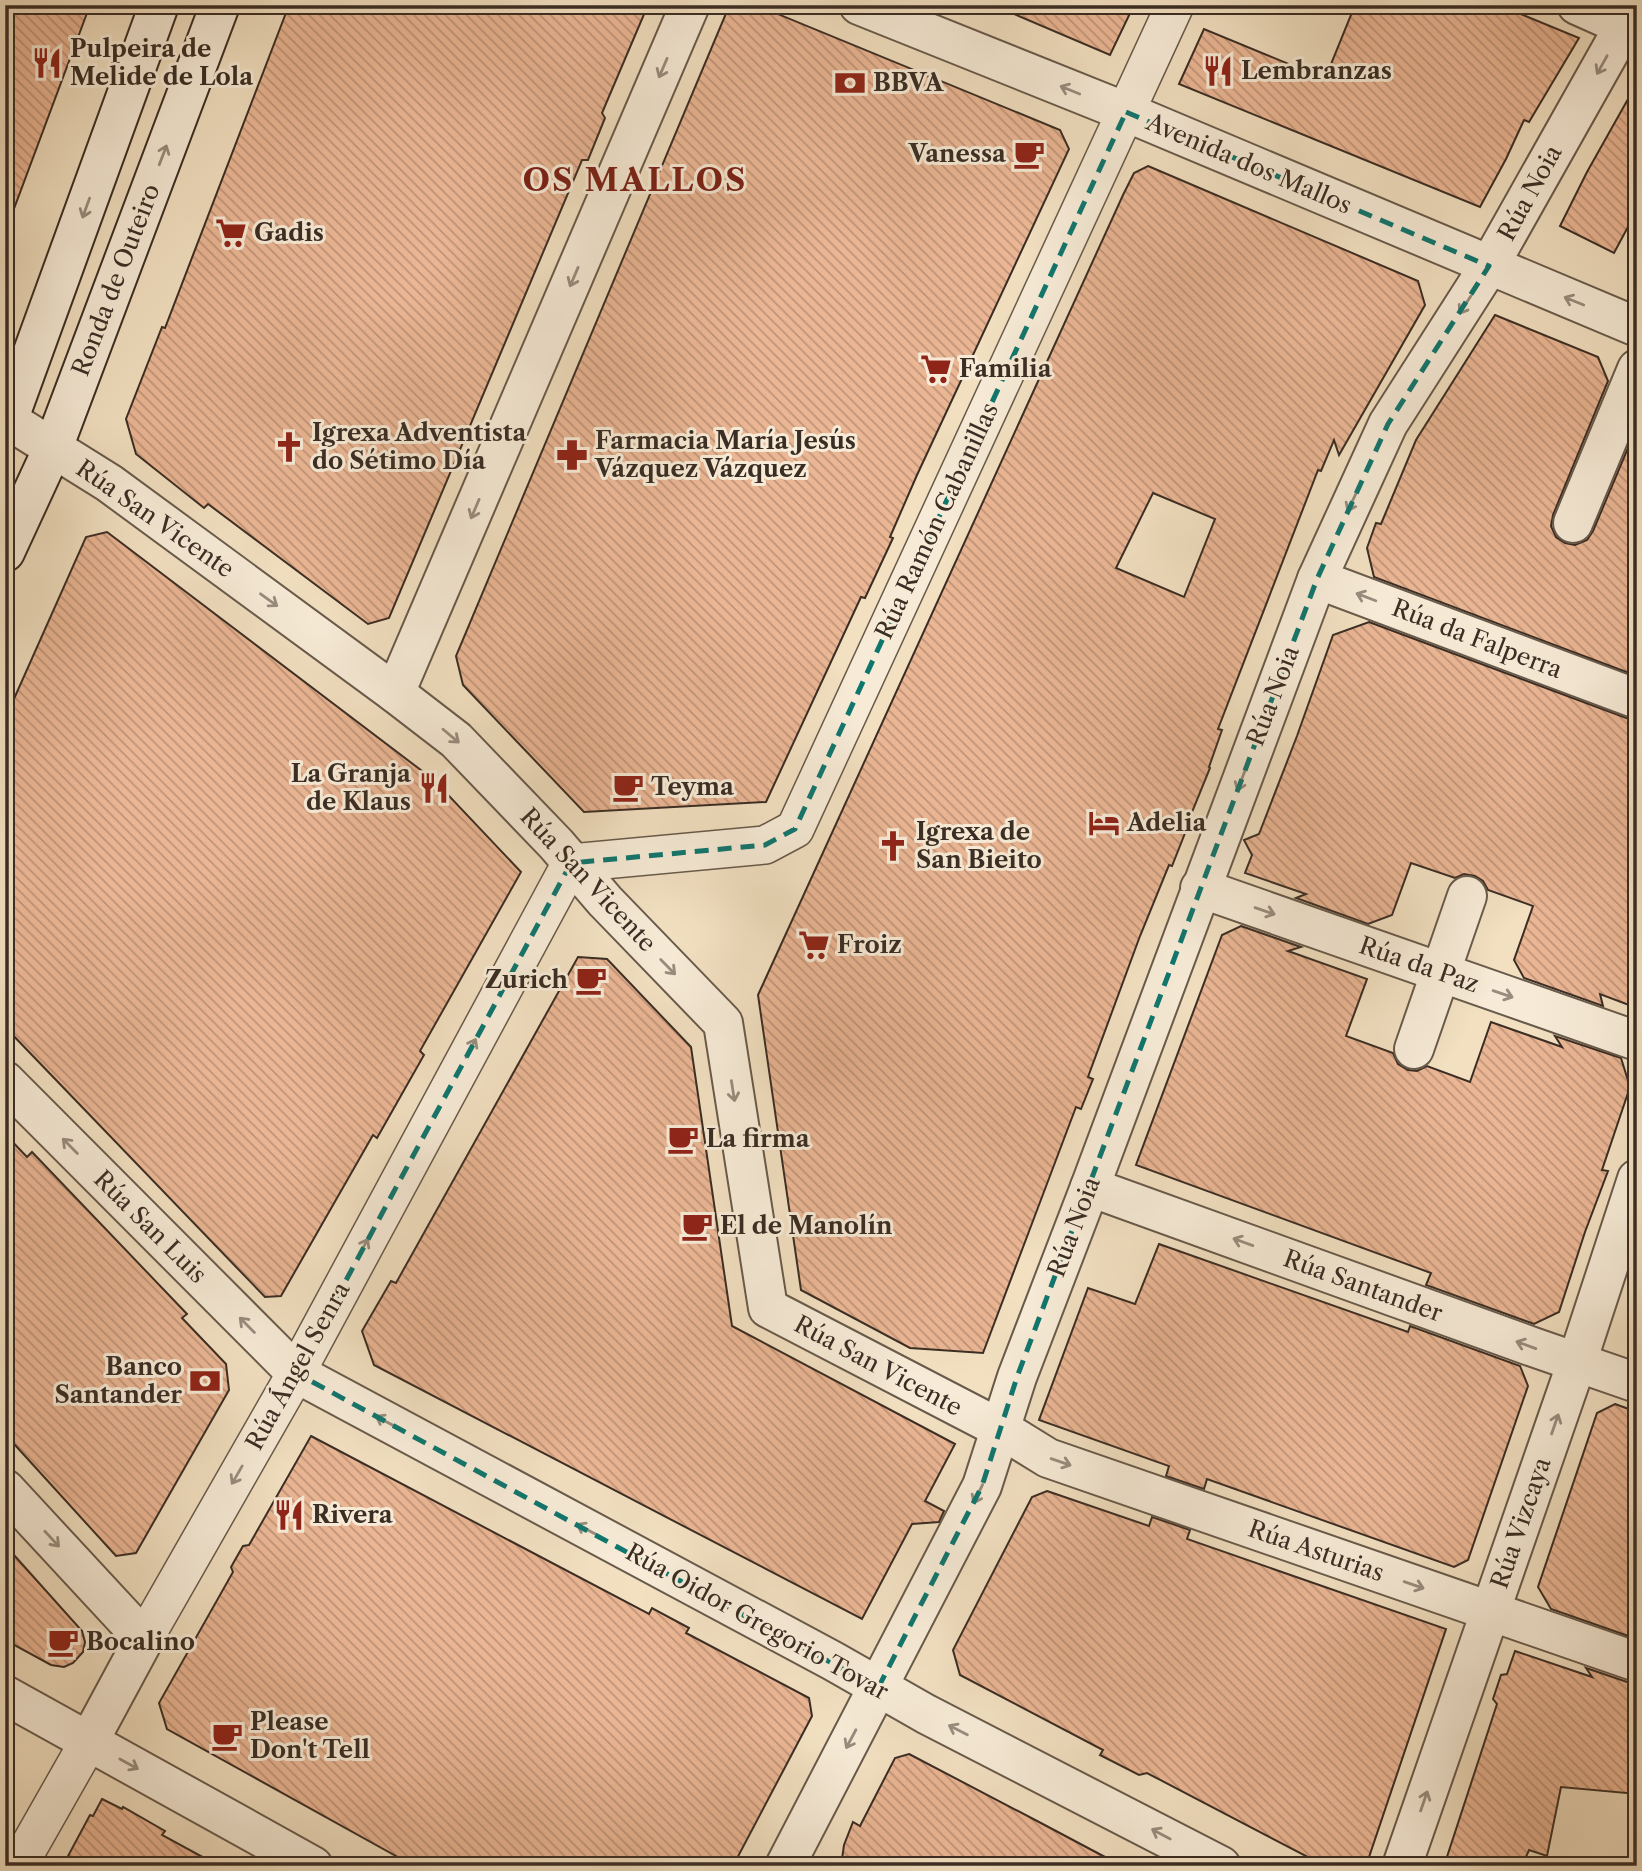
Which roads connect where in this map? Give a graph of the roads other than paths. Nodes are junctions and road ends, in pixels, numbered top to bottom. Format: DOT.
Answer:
graph roads {
  1 [pos="159,5"];
  2 [pos="220,5"];
  3 [pos="690,5"];
  4 [pos="859,5"];
  5 [pos="1175,5"];
  6 [pos="1577,5"];
  7 [pos="1630,15"];
  8 [pos="1126,112"];
  9 [pos="1489,266"];
  10 [pos="1637,327"];
  11 [pos="1637,369"];
  12 [pos="6,423"];
  13 [pos="53,448"];
  14 [pos="1573,523"];
  15 [pos="5,552"];
  16 [pos="1317,579"];
  17 [pos="395,693"];
  18 [pos="1637,699"];
  19 [pos="571,863"];
  20 [pos="1200,888"];
  21 [pos="1467,896"];
  22 [pos="1441,973"];
  23 [pos="1637,1041"];
  24 [pos="1414,1049"];
  25 [pos="5,1081"];
  26 [pos="1637,1179"];
  27 [pos="1090,1187"];
  28 [pos="1577,1362"];
  29 [pos="296,1373"];
  30 [pos="1637,1383"];
  31 [pos="1001,1430"];
  32 [pos="5,1489"];
  33 [pos="1491,1611"];
  34 [pos="144,1639"];
  35 [pos="1637,1662"];
  36 [pos="878,1688"];
  37 [pos="5,1695"];
  38 [pos="89,1741"];
  39 [pos="18,1866"];
  40 [pos="313,1866"];
  41 [pos="785,1866"];
  42 [pos="1221,1866"];
  43 [pos="1402,1866"];
  1 -- 12 [label="street, Ronda de Outeiro, one-way"];
  13 -- 2 [label="street, Ronda de Outeiro, one-way"];
  3 -- 17 [label="street, one-way"];
  8 -- 4 [label="street, Avenida dos Mallos, one-way"];
  5 -- 8 [label="street, Rúa Ramón Cabanillas"];
  6 -- 7 [label="street"];
  7 -- 9 [label="street, Rúa Noia, one-way"];
  8 -- 9 [label="street, Avenida dos Mallos"];
  8 -- 19 [label="street, Rúa Ramón Cabanillas"];
  10 -- 9 [label="street, Avenida dos Mallos, one-way"];
  9 -- 16 [label="street, Rúa Noia, one-way"];
  11 -- 14 [label="street"];
  12 -- 13 [label="street, Rúa San Vicente"];
  13 -- 15 [label="street, Ronda de Outeiro"];
  13 -- 17 [label="street, Rúa San Vicente, one-way"];
  18 -- 16 [label="street, Rúa da Falperra, one-way"];
  16 -- 20 [label="street, Rúa Noia, one-way"];
  17 -- 19 [label="street, Rúa San Vicente, one-way"];
  29 -- 19 [label="street, Rúa Ángel Senra, one-way"];
  19 -- 31 [label="street, Rúa San Vicente, one-way"];
  20 -- 22 [label="street, Rúa da Paz, one-way"];
  20 -- 27 [label="street, Rúa Noia"];
  21 -- 22 [label="street"];
  22 -- 23 [label="street, Rúa da Paz, one-way"];
  22 -- 24 [label="street"];
  29 -- 25 [label="street, Rúa San Luis, one-way"];
  26 -- 28 [label="street, Rúa Vizcaya"];
  28 -- 27 [label="street, Rúa Santander, one-way"];
  27 -- 31 [label="street, Rúa Noia"];
  28 -- 30 [label="street, Rúa Santander"];
  33 -- 28 [label="street, Rúa Vizcaya, one-way"];
  29 -- 34 [label="street, Rúa Ángel Senra, one-way"];
  36 -- 29 [label="street, Rúa Oidor Gregorio Tovar, one-way"];
  31 -- 33 [label="street, Rúa Asturias, one-way"];
  31 -- 36 [label="street, Rúa Noia, one-way"];
  32 -- 34 [label="street, one-way"];
  33 -- 35 [label="street, Rúa Asturias"];
  43 -- 33 [label="street, Rúa Vizcaya, one-way"];
  34 -- 38 [label="street, Rúa Ángel Senra"];
  36 -- 41 [label="street, Rúa Noia, one-way"];
  42 -- 36 [label="street, Rúa Oidor Gregorio Tovar, one-way"];
  37 -- 38 [label="street"];
  38 -- 39 [label="street, Rúa Ángel Senra"];
  38 -- 40 [label="street, one-way"];
}
